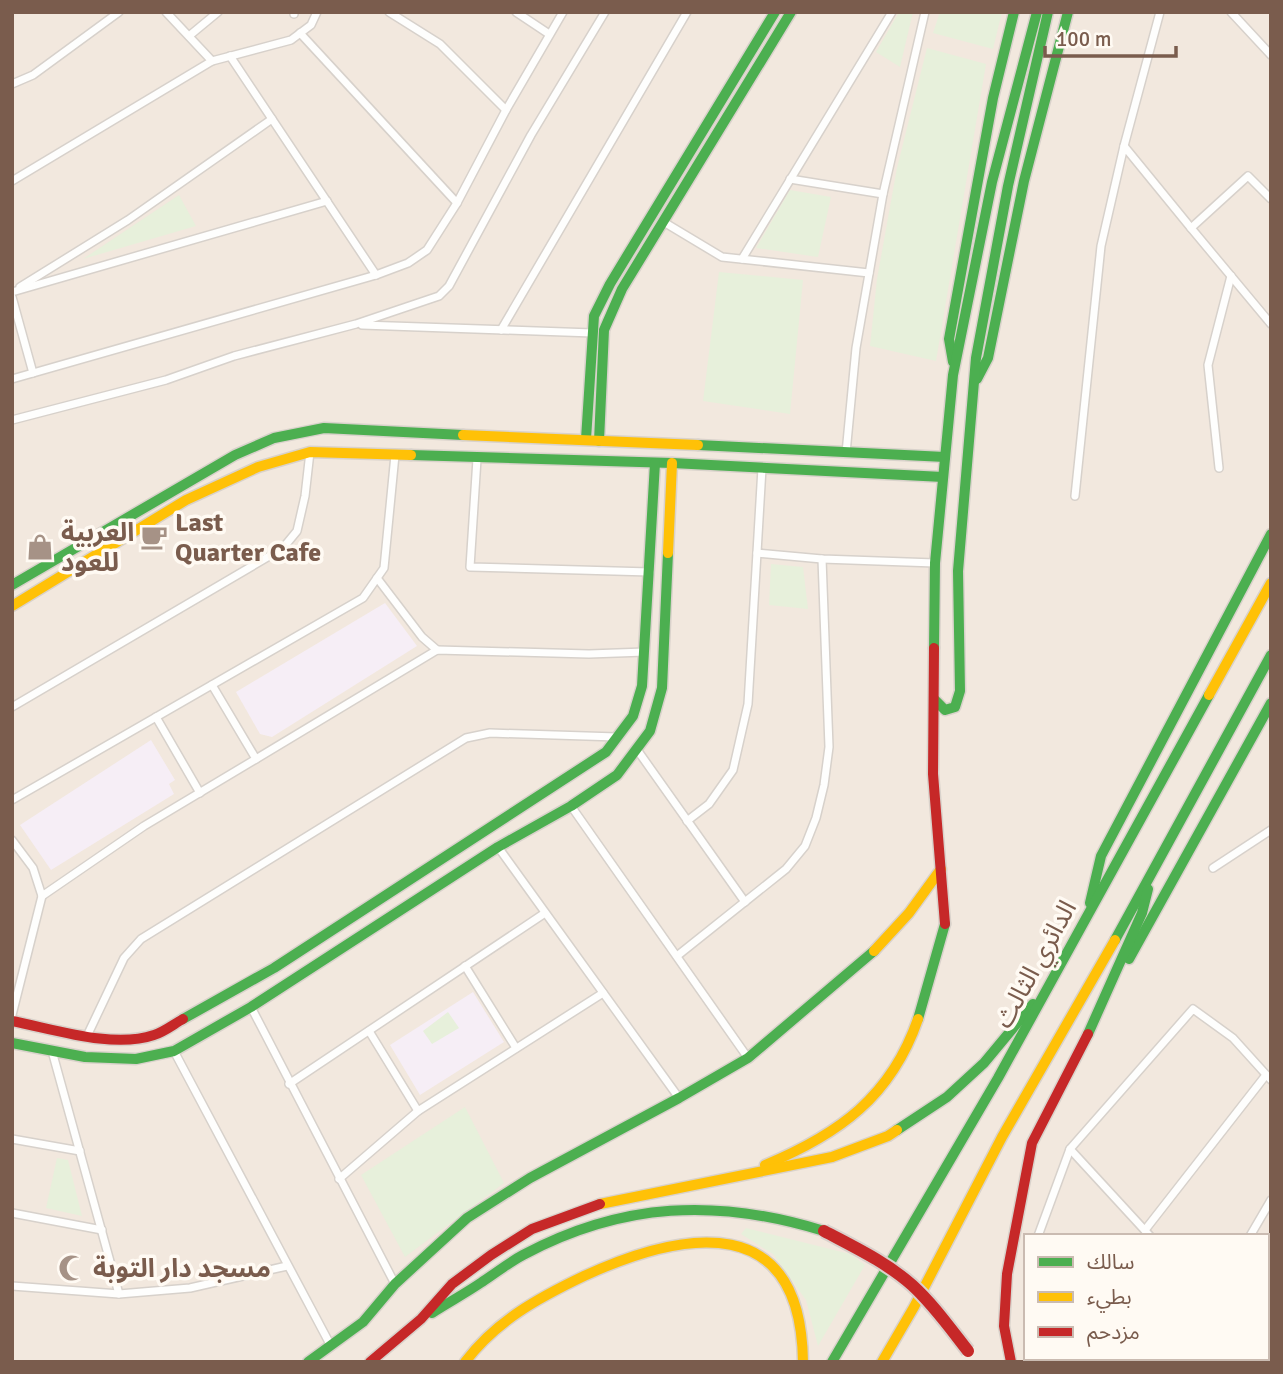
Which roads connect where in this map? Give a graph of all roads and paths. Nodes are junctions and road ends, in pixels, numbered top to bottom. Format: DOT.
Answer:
graph roads {
  1 [pos="119,12"];
  2 [pos="166,12"];
  3 [pos="218,12"];
  4 [pos="317,12"];
  5 [pos="390,12"];
  6 [pos="516,12"];
  7 [pos="563,12"];
  8 [pos="605,12"];
  9 [pos="687,12"];
  10 [pos="775,12"];
  11 [pos="791,12"];
  12 [pos="892,12"];
  13 [pos="925,12"];
  14 [pos="1014,12"];
  15 [pos="1037,12"];
  16 [pos="1048,12"];
  17 [pos="1068,12"];
  18 [pos="1160,12"];
  19 [pos="1231,12"];
  20 [pos="300,33"];
  21 [pos="549,34"];
  22 [pos="188,36"];
  23 [pos="1271,55"];
  24 [pos="230,56"];
  25 [pos="212,61"];
  26 [pos="12,84"];
  27 [pos="506,110"];
  28 [pos="272,119"];
  29 [pos="1124,146"];
  30 [pos="790,180"];
  31 [pos="12,181"];
  32 [pos="883,194"];
  33 [pos="1271,199"];
  34 [pos="327,201"];
  35 [pos="457,203"];
  36 [pos="663,221"];
  37 [pos="1191,228"];
  38 [pos="742,259"];
  39 [pos="869,273"];
  40 [pos="376,275"];
  41 [pos="1231,276"];
  42 [pos="12,294"];
  43 [pos="356,324"];
  44 [pos="1271,324"];
  45 [pos="501,330"];
  46 [pos="593,333"];
  47 [pos="954,368"];
  48 [pos="33,373"];
  49 [pos="12,379"];
  50 [pos="974,386"];
  51 [pos="12,420"];
  52 [pos="593,440"];
  53 [pos="310,452"];
  54 [pos="846,453"];
  55 [pos="395,455"];
  56 [pos="945,457"];
  57 [pos="477,458"];
  58 [pos="655,463"];
  59 [pos="672,463"];
  60 [pos="762,468"];
  61 [pos="1219,468"];
  62 [pos="943,477"];
  63 [pos="1075,496"];
  64 [pos="1271,534"];
  65 [pos="757,553"];
  66 [pos="1271,555"];
  67 [pos="822,559"];
  68 [pos="935,563"];
  69 [pos="650,572"];
  70 [pos="377,578"];
  71 [pos="13,583"];
  72 [pos="1244,583"];
  73 [pos="1271,583"];
  74 [pos="12,606"];
  75 [pos="437,650"];
  76 [pos="645,652"];
  77 [pos="1271,655"];
  78 [pos="212,685"];
  79 [pos="934,699"];
  80 [pos="1271,703"];
  81 [pos="12,707"];
  82 [pos="156,717"];
  83 [pos="617,737"];
  84 [pos="638,751"];
  85 [pos="256,759"];
  86 [pos="200,793"];
  87 [pos="12,800"];
  88 [pos="571,806"];
  89 [pos="687,821"];
  90 [pos="1271,830"];
  91 [pos="12,840"];
  92 [pos="498,847"];
  93 [pos="1154,868"];
  94 [pos="1213,868"];
  95 [pos="941,869"];
  96 [pos="42,896"];
  97 [pos="745,902"];
  98 [pos="545,913"];
  99 [pos="1086,919"];
  100 [pos="677,956"];
  101 [pos="465,966"];
  102 [pos="1050,983"];
  103 [pos="603,993"];
  104 [pos="1102,1004"];
  105 [pos="251,1007"];
  106 [pos="12,1015"];
  107 [pos="12,1021"];
  108 [pos="369,1031"];
  109 [pos="87,1036"];
  110 [pos="12,1044"];
  111 [pos="516,1048"];
  112 [pos="52,1051"];
  113 [pos="174,1051"];
  114 [pos="748,1058"];
  115 [pos="1268,1078"];
  116 [pos="289,1084"];
  117 [pos="679,1098"];
  118 [pos="418,1111"];
  119 [pos="12,1139"];
  120 [pos="1070,1149"];
  121 [pos="80,1151"];
  122 [pos="731,1179"];
  123 [pos="339,1180"];
  124 [pos="1271,1200"];
  125 [pos="12,1213"];
  126 [pos="102,1230"];
  127 [pos="1148,1233"];
  128 [pos="1039,1234"];
  129 [pos="1251,1234"];
  130 [pos="287,1266"];
  131 [pos="395,1284"];
  132 [pos="12,1286"];
  133 [pos="119,1294"];
  134 [pos="421,1319"];
  135 [pos="331,1346"];
  136 [pos="971,1356"];
  137 [pos="308,1362"];
  138 [pos="370,1362"];
  139 [pos="465,1362"];
  140 [pos="803,1362"];
  141 [pos="832,1362"];
  142 [pos="882,1362"];
  143 [pos="1011,1362"];
  1 -- 26 [label="street"];
  2 -- 22 [label="street"];
  3 -- 22 [label="street"];
  4 -- 20 [label="street"];
  5 -- 27 [label="street"];
  6 -- 21 [label="street"];
  7 -- 21 [label="street"];
  8 -- 43 [label="street"];
  9 -- 45 [label="street"];
  10 -- 46 [label="main road"];
  11 -- 36 [label="main road"];
  12 -- 30 [label="street"];
  13 -- 32 [label="street"];
  14 -- 47 [label="main road"];
  15 -- 47 [label="main road"];
  16 -- 50 [label="main road"];
  17 -- 50 [label="main road"];
  18 -- 29 [label="street"];
  19 -- 23 [label="street"];
  20 -- 24 [label="street"];
  20 -- 35 [label="street"];
  21 -- 27 [label="street"];
  22 -- 25 [label="street"];
  24 -- 25 [label="street"];
  24 -- 28 [label="street"];
  25 -- 31 [label="street"];
  27 -- 35 [label="street"];
  28 -- 34 [label="street"];
  28 -- 42 [label="street"];
  29 -- 37 [label="street"];
  29 -- 63 [label="street"];
  30 -- 32 [label="street"];
  30 -- 38 [label="street"];
  32 -- 39 [label="street"];
  33 -- 37 [label="street"];
  34 -- 40 [label="street"];
  34 -- 42 [label="street"];
  35 -- 40 [label="street"];
  36 -- 38 [label="street"];
  36 -- 52 [label="main road"];
  37 -- 41 [label="street"];
  38 -- 39 [label="street"];
  39 -- 54 [label="street"];
  40 -- 48 [label="street"];
  41 -- 44 [label="street"];
  41 -- 61 [label="street"];
  42 -- 48 [label="street"];
  43 -- 45 [label="street"];
  43 -- 51 [label="street"];
  45 -- 46 [label="street"];
  46 -- 52 [label="main road"];
  47 -- 56 [label="main road"];
  48 -- 49 [label="street"];
  50 -- 79 [label="main road"];
  52 -- 54 [label="main road"];
  52 -- 71 [label="main road"];
  53 -- 55 [label="main road"];
  53 -- 74 [label="main road"];
  53 -- 81 [label="street"];
  54 -- 56 [label="main road"];
  55 -- 57 [label="main road"];
  55 -- 70 [label="street"];
  56 -- 62 [label="main road"];
  57 -- 58 [label="main road"];
  57 -- 69 [label="street"];
  58 -- 59 [label="main road"];
  58 -- 69 [label="main road"];
  59 -- 60 [label="main road"];
  59 -- 84 [label="main road"];
  60 -- 62 [label="main road"];
  60 -- 65 [label="street"];
  62 -- 68 [label="main road"];
  64 -- 72 [label="main road"];
  65 -- 67 [label="street"];
  65 -- 89 [label="street"];
  66 -- 72 [label="main road"];
  67 -- 68 [label="street"];
  67 -- 97 [label="street"];
  68 -- 79 [label="main road"];
  69 -- 76 [label="main road"];
  70 -- 75 [label="street"];
  70 -- 78 [label="street"];
  72 -- 99 [label="main road"];
  73 -- 99 [label="main road, الدائري الثالث"];
  75 -- 76 [label="street"];
  75 -- 85 [label="street"];
  76 -- 83 [label="main road"];
  77 -- 93 [label="main road"];
  78 -- 82 [label="street"];
  78 -- 85 [label="street"];
  79 -- 95 [label="main road"];
  80 -- 104 [label="main road"];
  82 -- 86 [label="street"];
  82 -- 87 [label="street"];
  83 -- 109 [label="main road"];
  83 -- 109 [label="street"];
  84 -- 88 [label="main road"];
  84 -- 89 [label="street"];
  85 -- 86 [label="street"];
  86 -- 96 [label="street"];
  88 -- 92 [label="main road"];
  88 -- 100 [label="street"];
  89 -- 97 [label="street"];
  90 -- 94 [label="street"];
  91 -- 96 [label="street"];
  92 -- 98 [label="street"];
  92 -- 105 [label="main road"];
  93 -- 104 [label="main road"];
  93 -- 142 [label="main road"];
  95 -- 114 [label="main road"];
  95 -- 122 [label="main road"];
  96 -- 106 [label="street"];
  97 -- 100 [label="street"];
  98 -- 101 [label="street"];
  98 -- 103 [label="street"];
  99 -- 102 [label="main road, الدائري الثالث"];
  100 -- 114 [label="street"];
  101 -- 108 [label="street"];
  101 -- 111 [label="street"];
  102 -- 122 [label="main road"];
  102 -- 141 [label="main road, الدائري الثالث"];
  103 -- 111 [label="street"];
  103 -- 117 [label="street"];
  104 -- 143 [label="main road"];
  105 -- 113 [label="main road"];
  105 -- 116 [label="street"];
  107 -- 109 [label="main road"];
  108 -- 116 [label="street"];
  108 -- 118 [label="street"];
  110 -- 112 [label="main road"];
  111 -- 118 [label="street"];
  112 -- 113 [label="main road"];
  112 -- 121 [label="street"];
  113 -- 130 [label="street"];
  114 -- 117 [label="main road"];
  115 -- 120 [label="street"];
  115 -- 127 [label="street"];
  116 -- 123 [label="street"];
  117 -- 131 [label="main road"];
  118 -- 123 [label="street"];
  119 -- 121 [label="street"];
  120 -- 127 [label="street"];
  120 -- 128 [label="street"];
  121 -- 126 [label="street"];
  122 -- 134 [label="main road"];
  123 -- 131 [label="street"];
  124 -- 129 [label="street"];
  125 -- 126 [label="street"];
  126 -- 133 [label="street"];
  130 -- 133 [label="street"];
  130 -- 135 [label="street"];
  131 -- 135 [label="main road"];
  132 -- 133 [label="street"];
  134 -- 136 [label="main road, bridge"];
  134 -- 138 [label="main road"];
  135 -- 137 [label="main road"];
  139 -- 140 [label="main road"];
}
